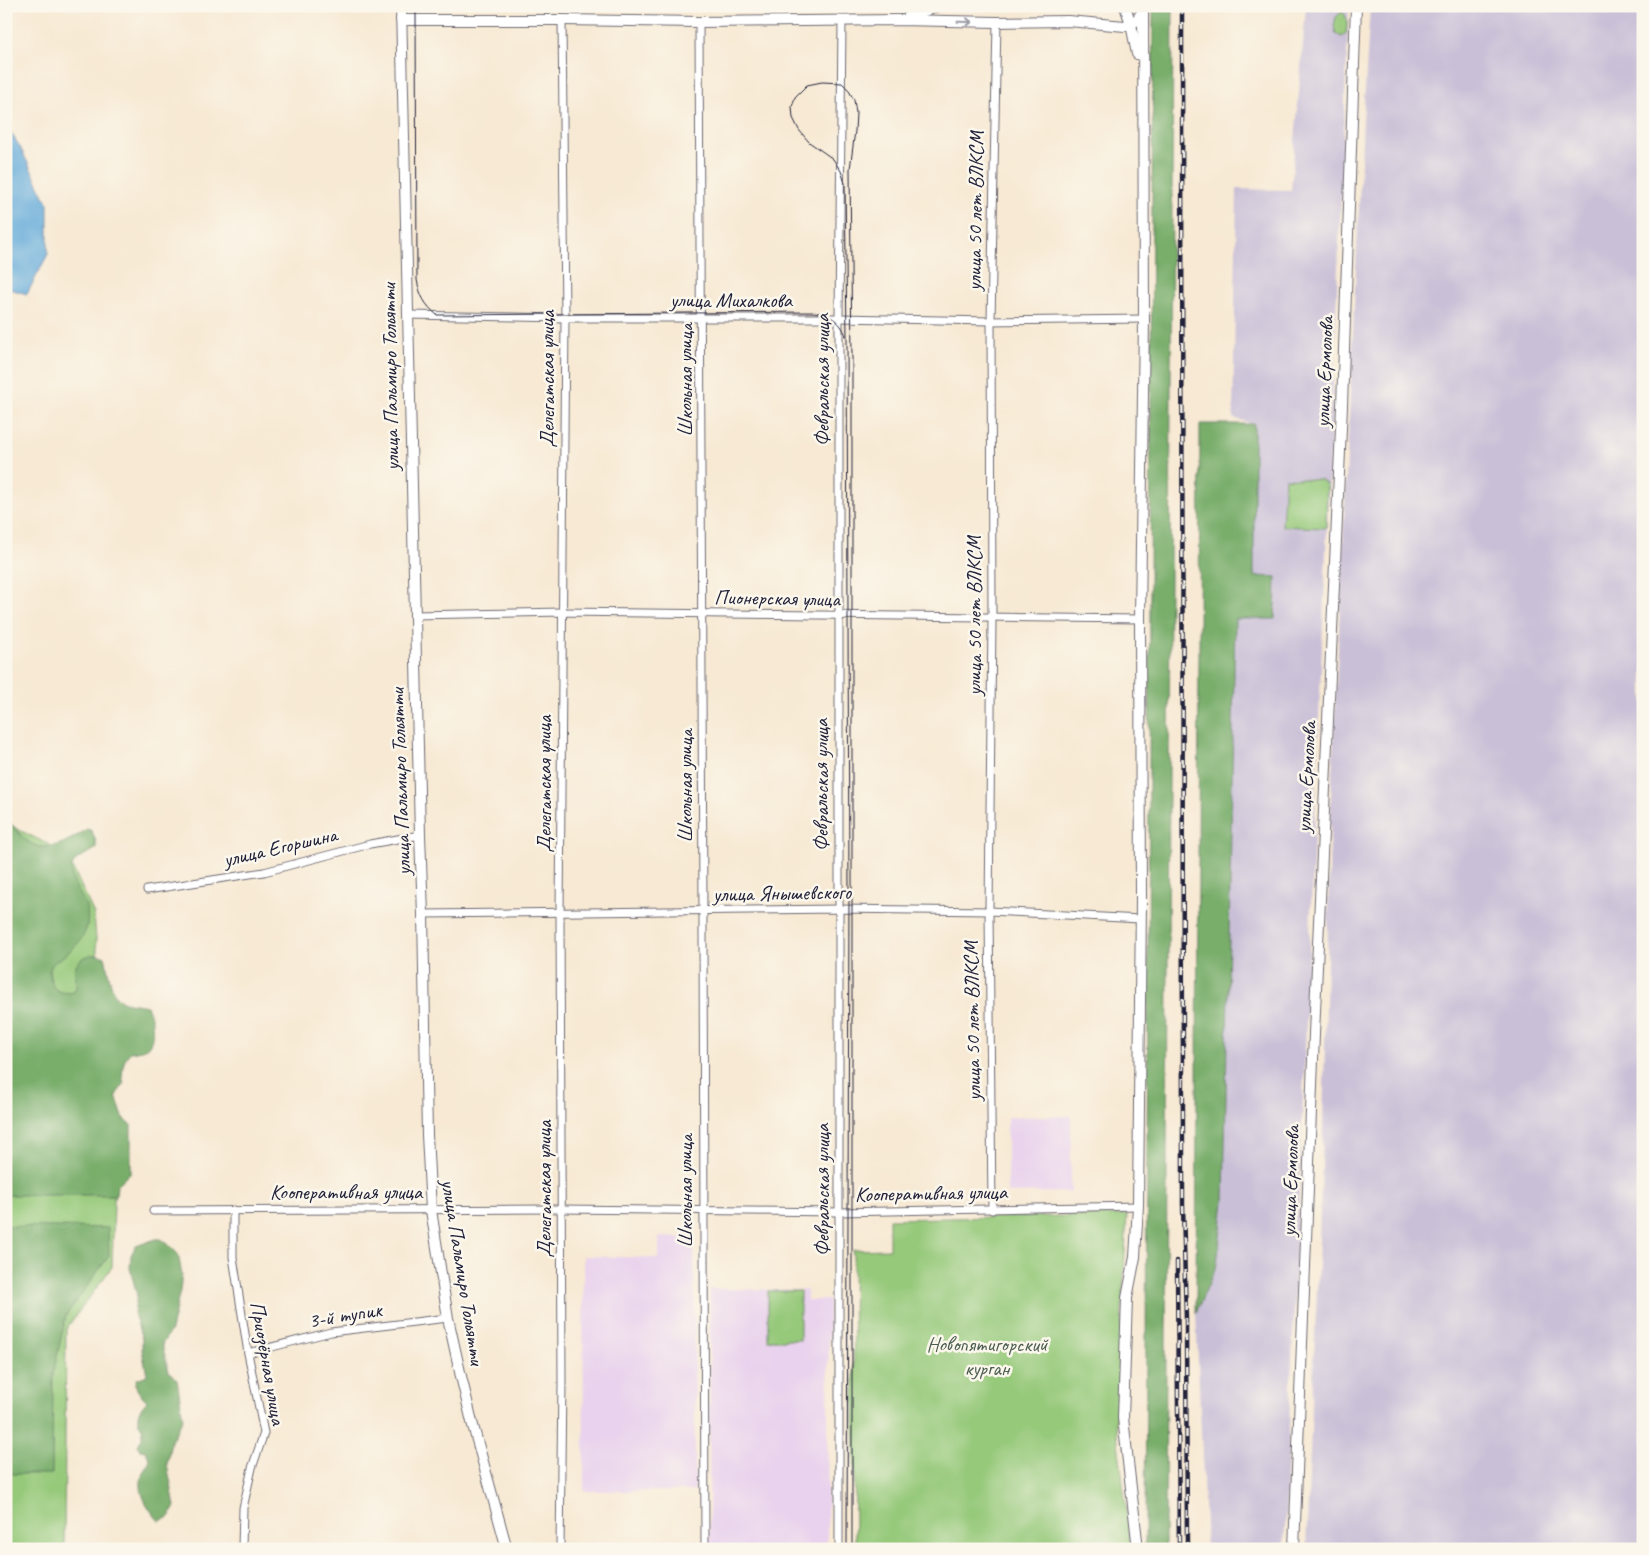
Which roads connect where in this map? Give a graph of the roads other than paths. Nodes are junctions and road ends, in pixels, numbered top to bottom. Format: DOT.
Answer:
graph roads {
  1 [pos="401,6"];
  2 [pos="937,6"];
  3 [pos="1125,6"];
  4 [pos="1356,6"];
  5 [pos="1142,9"];
  6 [pos="401,20"];
  7 [pos="562,20"];
  8 [pos="899,20"];
  9 [pos="699,22"];
  10 [pos="842,22"];
  11 [pos="997,22"];
  12 [pos="1132,24"];
  13 [pos="1142,78"];
  14 [pos="407,315"];
  15 [pos="703,317"];
  16 [pos="565,318"];
  17 [pos="839,318"];
  18 [pos="1144,319"];
  19 [pos="991,321"];
  20 [pos="563,612"];
  21 [pos="702,614"];
  22 [pos="414,615"];
  23 [pos="839,616"];
  24 [pos="992,618"];
  25 [pos="1140,619"];
  26 [pos="420,835"];
  27 [pos="147,890"];
  28 [pos="839,909"];
  29 [pos="988,911"];
  30 [pos="703,912"];
  31 [pos="560,913"];
  32 [pos="424,914"];
  33 [pos="1140,919"];
  34 [pos="1138,1206"];
  35 [pos="561,1209"];
  36 [pos="153,1210"];
  37 [pos="233,1210"];
  38 [pos="431,1210"];
  39 [pos="702,1210"];
  40 [pos="992,1210"];
  41 [pos="840,1212"];
  42 [pos="448,1318"];
  43 [pos="248,1353"];
  44 [pos="242,1549"];
  45 [pos="507,1549"];
  46 [pos="560,1549"];
  47 [pos="705,1549"];
  48 [pos="839,1549"];
  49 [pos="1138,1549"];
  50 [pos="1294,1549"];
  1 -- 6 [label="street, улица Пальмиро Тольятти"];
  2 -- 8 [label="street"];
  3 -- 12 [label="street"];
  4 -- 50 [label="street, улица Ермолова"];
  5 -- 12 [label="street"];
  5 -- 13 [label="street"];
  6 -- 7 [label="street"];
  6 -- 14 [label="street, улица Пальмиро Тольятти"];
  7 -- 9 [label="street"];
  7 -- 16 [label="street, Делегатская улица"];
  8 -- 10 [label="street"];
  8 -- 11 [label="street, one-way"];
  9 -- 10 [label="street"];
  9 -- 15 [label="street, Школьная улица"];
  10 -- 17 [label="street, Февральская улица"];
  11 -- 12 [label="street"];
  11 -- 19 [label="street, улица 50 лет ВЛКСМ"];
  12 -- 13 [label="street"];
  13 -- 18 [label="street"];
  14 -- 16 [label="street, улица Михалкова"];
  14 -- 22 [label="street, улица Пальмиро Тольятти"];
  15 -- 16 [label="street, улица Михалкова"];
  15 -- 17 [label="street, улица Михалкова"];
  15 -- 21 [label="street, Школьная улица"];
  16 -- 20 [label="street, Делегатская улица"];
  17 -- 19 [label="street, улица Михалкова"];
  17 -- 23 [label="street, Февральская улица"];
  18 -- 19 [label="street, улица Михалкова"];
  18 -- 25 [label="street"];
  19 -- 24 [label="street, улица 50 лет ВЛКСМ"];
  20 -- 21 [label="street, Пионерская улица"];
  20 -- 22 [label="street, Пионерская улица"];
  20 -- 31 [label="street, Делегатская улица"];
  21 -- 23 [label="street, Пионерская улица"];
  21 -- 30 [label="street, Школьная улица"];
  22 -- 26 [label="street, улица Пальмиро Тольятти"];
  23 -- 24 [label="street, Пионерская улица"];
  23 -- 28 [label="street, Февральская улица"];
  24 -- 25 [label="street, Пионерская улица"];
  24 -- 29 [label="street, улица 50 лет ВЛКСМ"];
  25 -- 33 [label="street"];
  26 -- 27 [label="street, улица Егоршина"];
  26 -- 32 [label="street, улица Пальмиро Тольятти"];
  28 -- 29 [label="street, улица Янышевского"];
  28 -- 30 [label="street, улица Янышевского"];
  28 -- 41 [label="street, Февральская улица"];
  29 -- 33 [label="street, улица Янышевского"];
  29 -- 40 [label="street, улица 50 лет ВЛКСМ"];
  30 -- 31 [label="street, улица Янышевского"];
  30 -- 39 [label="street, Школьная улица"];
  31 -- 32 [label="street, улица Янышевского"];
  31 -- 35 [label="street, Делегатская улица"];
  32 -- 38 [label="street, улица Пальмиро Тольятти"];
  33 -- 34 [label="street"];
  34 -- 40 [label="street, Кооперативная улица"];
  34 -- 49 [label="street"];
  35 -- 38 [label="street, Кооперативная улица"];
  35 -- 39 [label="street, Кооперативная улица"];
  35 -- 46 [label="street, Делегатская улица"];
  36 -- 37 [label="street, Кооперативная улица"];
  37 -- 38 [label="street, Кооперативная улица"];
  37 -- 43 [label="street, Приозёрная улица"];
  38 -- 42 [label="street, улица Пальмиро Тольятти"];
  39 -- 41 [label="street, Кооперативная улица"];
  39 -- 47 [label="street, Школьная улица"];
  40 -- 41 [label="street, Кооперативная улица"];
  41 -- 48 [label="street, Февральская улица"];
  42 -- 43 [label="street, 3-й тупик"];
  42 -- 45 [label="street, улица Пальмиро Тольятти"];
  43 -- 44 [label="street, Приозёрная улица"];
}
